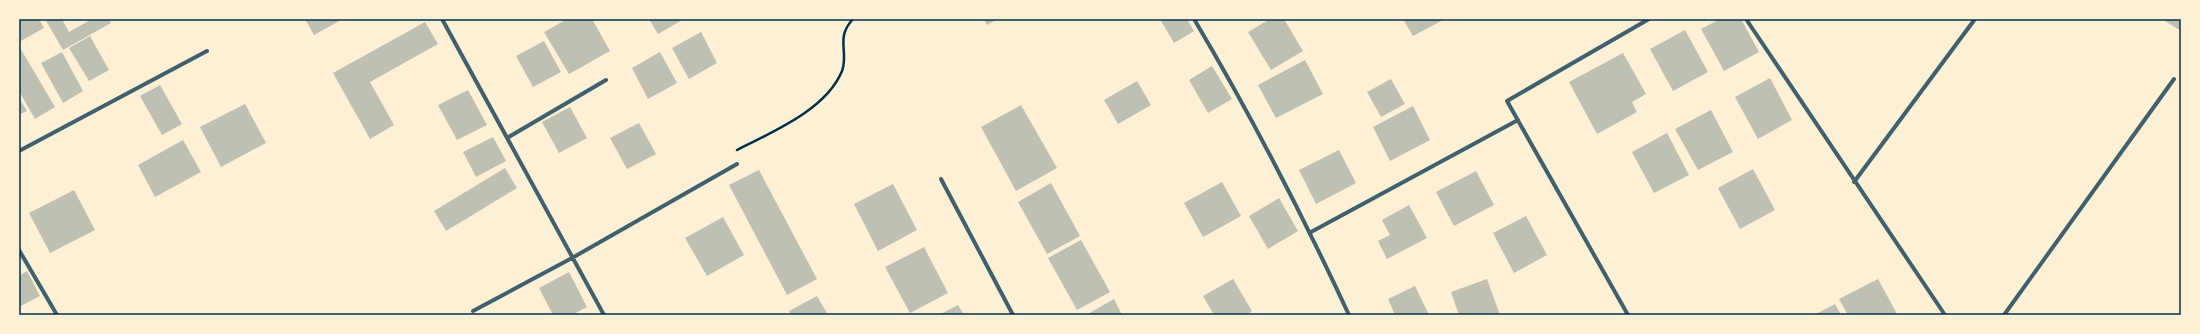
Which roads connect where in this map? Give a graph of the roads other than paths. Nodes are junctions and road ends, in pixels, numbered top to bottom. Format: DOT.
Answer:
graph roads {
  1 [pos="442,19"];
  2 [pos="1194,19"];
  3 [pos="1649,19"];
  4 [pos="1975,19"];
  5 [pos="1747,20"];
  6 [pos="207,51"];
  7 [pos="2174,79"];
  8 [pos="606,80"];
  9 [pos="1518,120"];
  10 [pos="507,138"];
  11 [pos="19,151"];
  12 [pos="737,164"];
  13 [pos="941,179"];
  14 [pos="1854,182"];
  15 [pos="1311,232"];
  16 [pos="19,250"];
  17 [pos="572,258"];
  18 [pos="473,311"];
  19 [pos="57,315"];
  20 [pos="604,315"];
  21 [pos="1013,315"];
  22 [pos="1349,315"];
  23 [pos="1628,315"];
  24 [pos="1945,315"];
  25 [pos="2004,315"];
  1 -- 10 [label="street"];
  2 -- 15 [label="street"];
  3 -- 9 [label="street"];
  4 -- 14 [label="street"];
  5 -- 14 [label="street"];
  6 -- 11 [label="street"];
  7 -- 25 [label="street"];
  8 -- 10 [label="street"];
  9 -- 15 [label="street"];
  9 -- 23 [label="street"];
  10 -- 17 [label="street"];
  12 -- 17 [label="street"];
  13 -- 21 [label="street"];
  14 -- 24 [label="street"];
  15 -- 22 [label="street"];
  16 -- 19 [label="street"];
  17 -- 18 [label="street"];
  17 -- 20 [label="street"];
}
